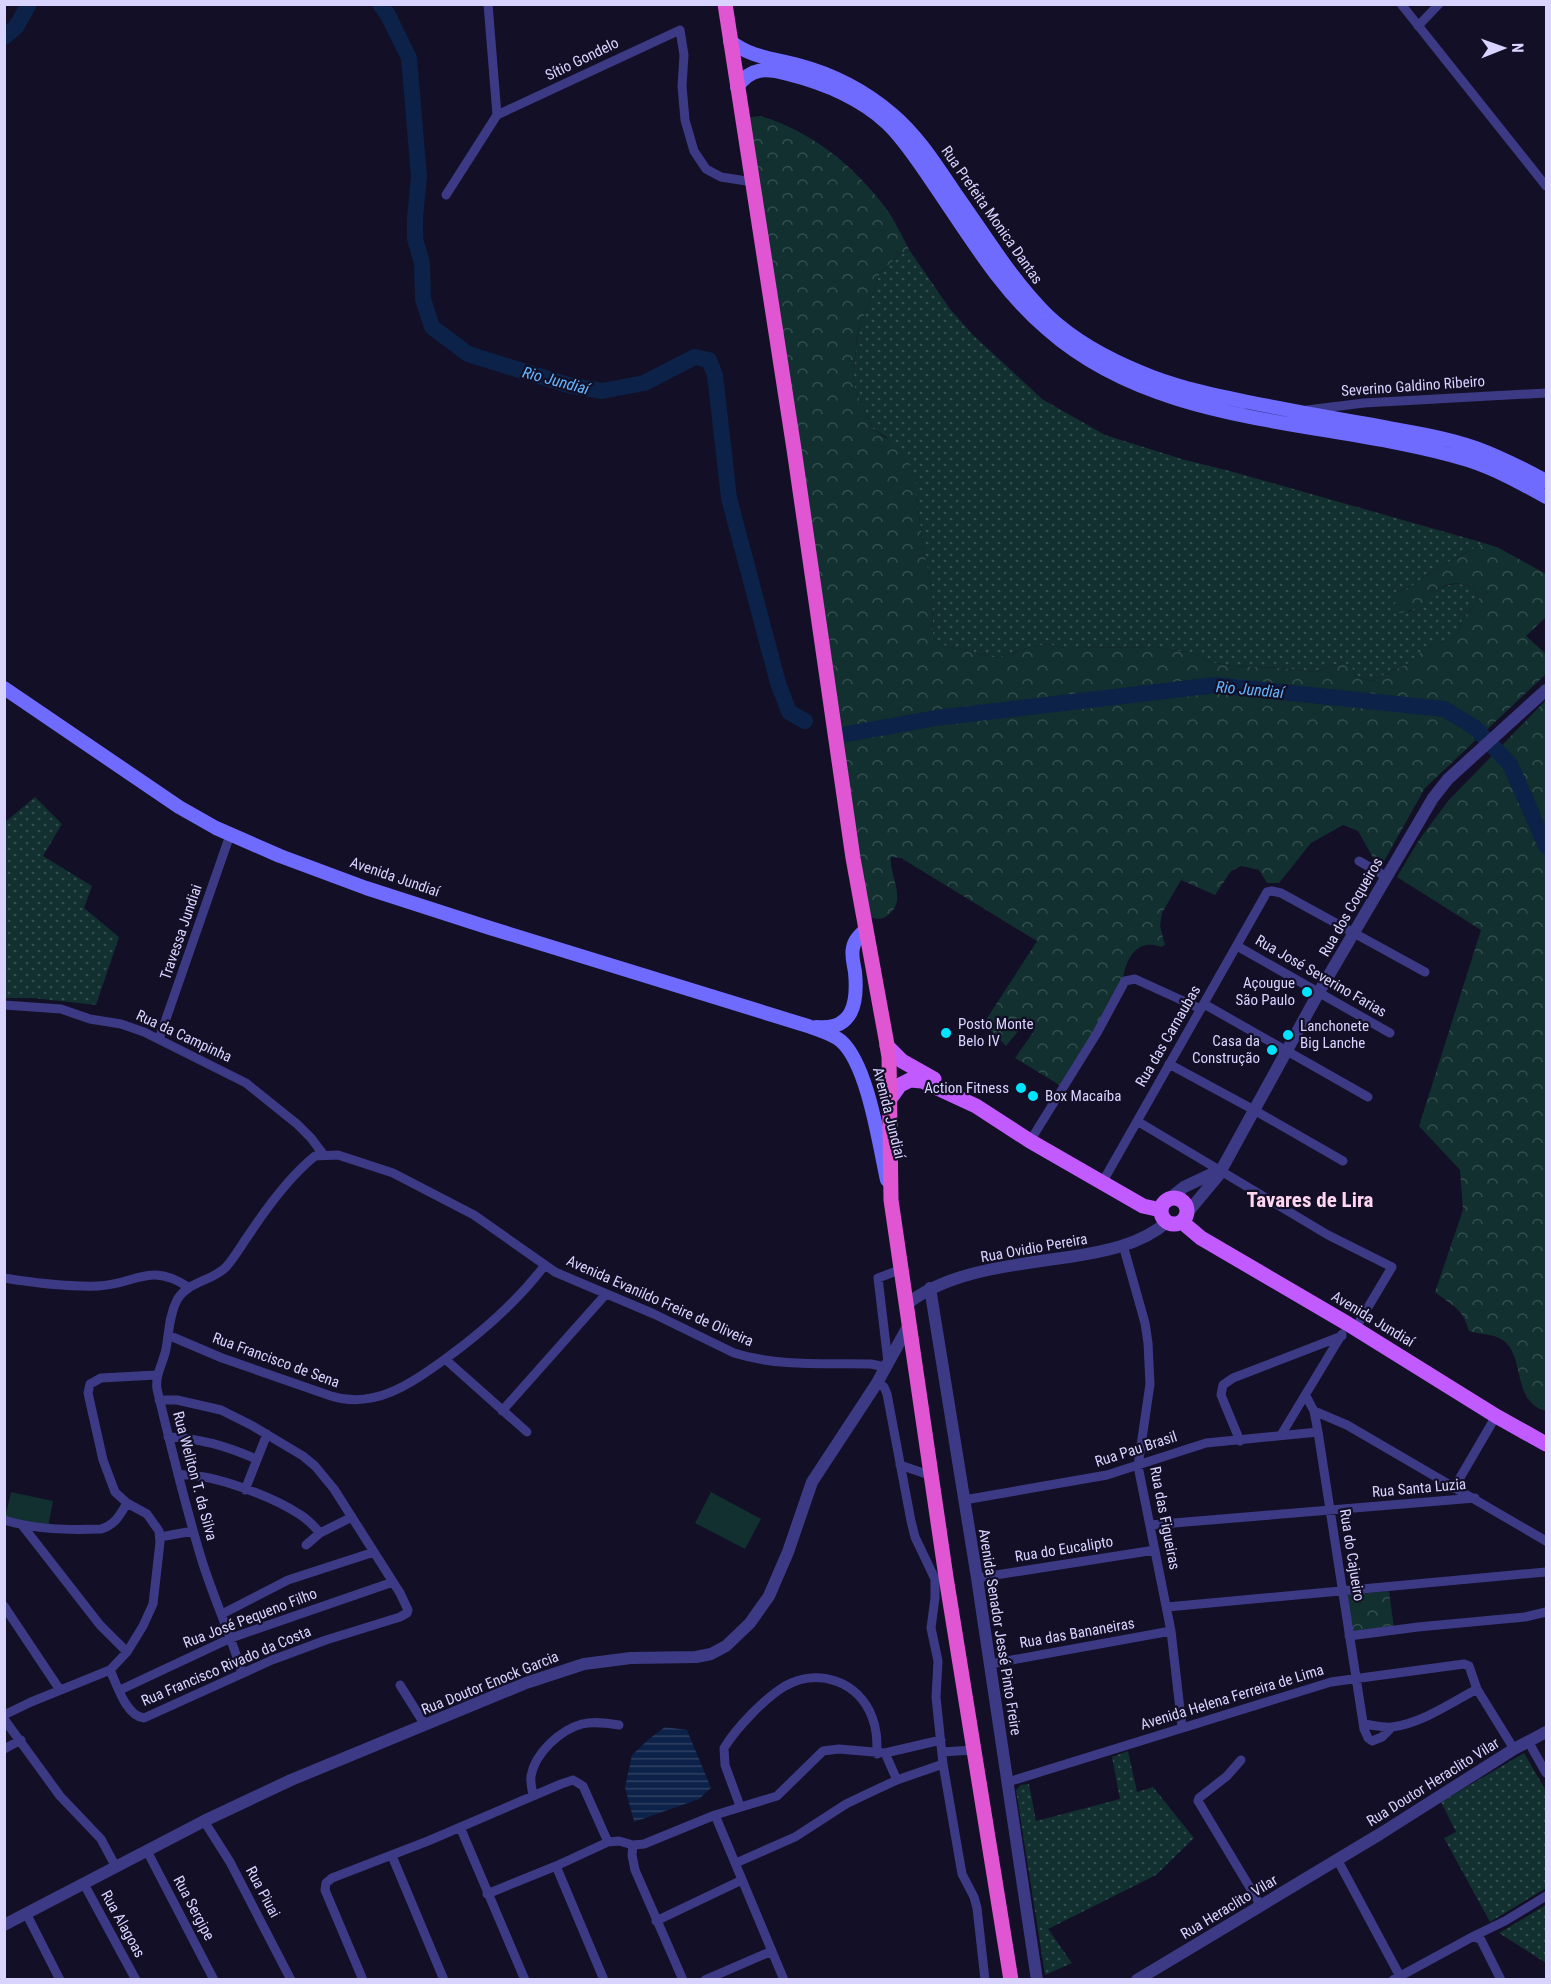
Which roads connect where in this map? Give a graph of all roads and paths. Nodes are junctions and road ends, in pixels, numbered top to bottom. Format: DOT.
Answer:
graph roads {
  1 [pos="488,4"];
  2 [pos="725,4"];
  3 [pos="1401,4"];
  4 [pos="1439,4"];
  5 [pos="1418,26"];
  6 [pos="730,41"];
  7 [pos="768,65"];
  8 [pos="737,87"];
  9 [pos="497,115"];
  10 [pos="753,182"];
  11 [pos="1546,186"];
  12 [pos="446,195"];
  13 [pos="1546,392"];
  14 [pos="1294,418"];
  15 [pos="1546,481"];
  16 [pos="1546,497"];
  17 [pos="4,688"];
  18 [pos="1546,690"];
  19 [pos="230,835"];
  20 [pos="1359,861"];
  21 [pos="1385,876"];
  22 [pos="866,929"];
  23 [pos="1353,933"];
  24 [pos="1237,946"];
  25 [pos="1425,972"];
  26 [pos="1319,992"];
  27 [pos="4,1005"];
  28 [pos="1202,1007"];
  29 [pos="808,1026"];
  30 [pos="1390,1033"];
  31 [pos="159,1039"];
  32 [pos="887,1046"];
  33 [pos="1287,1050"];
  34 [pos="1169,1064"];
  35 [pos="957,1096"];
  36 [pos="1368,1097"];
  37 [pos="890,1100"];
  38 [pos="1254,1110"];
  39 [pos="1137,1121"];
  40 [pos="1030,1141"];
  41 [pos="323,1154"];
  42 [pos="1343,1161"];
  43 [pos="1221,1170"];
  44 [pos="1102,1183"];
  45 [pos="891,1200"];
  46 [pos="1173,1213"];
  47 [pos="1123,1245"];
  48 [pos="545,1265"];
  49 [pos="902,1269"];
  50 [pos="4,1278"];
  51 [pos="188,1287"];
  52 [pos="930,1288"];
  53 [pos="606,1293"];
  54 [pos="907,1304"];
  55 [pos="910,1323"];
  56 [pos="1348,1330"];
  57 [pos="168,1335"];
  58 [pos="445,1359"];
  59 [pos="887,1365"];
  60 [pos="156,1375"];
  61 [pos="877,1383"];
  62 [pos="1306,1396"];
  63 [pos="159,1400"];
  64 [pos="502,1411"];
  65 [pos="1314,1411"];
  66 [pos="1496,1416"];
  67 [pos="526,1432"];
  68 [pos="1318,1432"];
  69 [pos="267,1434"];
  70 [pos="1281,1434"];
  71 [pos="168,1437"];
  72 [pos="1240,1441"];
  73 [pos="1546,1444"];
  74 [pos="256,1459"];
  75 [pos="900,1465"];
  76 [pos="1138,1466"];
  77 [pos="178,1475"];
  78 [pos="932,1476"];
  79 [pos="1454,1488"];
  80 [pos="245,1490"];
  81 [pos="1475,1498"];
  82 [pos="964,1500"];
  83 [pos="127,1503"];
  84 [pos="1330,1511"];
  85 [pos="352,1517"];
  86 [pos="4,1520"];
  87 [pos="22,1525"];
  88 [pos="1150,1525"];
  89 [pos="193,1532"];
  90 [pos="320,1533"];
  91 [pos="160,1537"];
  92 [pos="1546,1540"];
  93 [pos="306,1545"];
  94 [pos="1155,1550"];
  95 [pos="374,1552"];
  96 [pos="1546,1572"];
  97 [pos="941,1578"];
  98 [pos="977,1578"];
  99 [pos="393,1582"];
  100 [pos="1343,1591"];
  101 [pos="4,1606"];
  102 [pos="1167,1607"];
  103 [pos="1546,1612"];
  104 [pos="222,1614"];
  105 [pos="1171,1631"];
  106 [pos="1349,1636"];
  107 [pos="231,1638"];
  108 [pos="127,1652"];
  109 [pos="990,1664"];
  110 [pos="110,1670"];
  111 [pos="242,1673"];
  112 [pos="1356,1679"];
  113 [pos="400,1685"];
  114 [pos="1478,1689"];
  115 [pos="60,1690"];
  116 [pos="120,1690"];
  117 [pos="4,1715"];
  118 [pos="4,1719"];
  119 [pos="1363,1722"];
  120 [pos="425,1725"];
  121 [pos="619,1725"];
  122 [pos="1182,1727"];
  123 [pos="1392,1727"];
  124 [pos="1546,1732"];
  125 [pos="21,1740"];
  126 [pos="940,1740"];
  127 [pos="1528,1741"];
  128 [pos="4,1749"];
  129 [pos="1514,1749"];
  130 [pos="974,1750"];
  131 [pos="942,1752"];
  132 [pos="881,1754"];
  133 [pos="1241,1760"];
  134 [pos="943,1764"];
  135 [pos="1546,1773"];
  136 [pos="897,1780"];
  137 [pos="1008,1782"];
  138 [pos="533,1795"];
  139 [pos="740,1806"];
  140 [pos="715,1815"];
  141 [pos="204,1821"];
  142 [pos="460,1827"];
  143 [pos="608,1842"];
  144 [pos="633,1845"];
  145 [pos="147,1851"];
  146 [pos="392,1856"];
  147 [pos="1337,1859"];
  148 [pos="736,1863"];
  149 [pos="556,1866"];
  150 [pos="116,1867"];
  151 [pos="742,1880"];
  152 [pos="84,1884"];
  153 [pos="487,1894"];
  154 [pos="1546,1896"];
  155 [pos="1261,1906"];
  156 [pos="26,1913"];
  157 [pos="656,1921"];
  158 [pos="4,1926"];
  159 [pos="1004,1929"];
  160 [pos="981,1932"];
  161 [pos="1474,1936"];
  162 [pos="772,1951"];
  163 [pos="1399,1978"];
  164 [pos="60,1980"];
  165 [pos="136,1980"];
  166 [pos="214,1980"];
  167 [pos="291,1980"];
  168 [pos="363,1980"];
  169 [pos="444,1980"];
  170 [pos="525,1980"];
  171 [pos="604,1980"];
  172 [pos="683,1980"];
  173 [pos="705,1980"];
  174 [pos="784,1980"];
  175 [pos="985,1980"];
  176 [pos="1011,1980"];
  177 [pos="1037,1980"];
  178 [pos="1137,1980"];
  179 [pos="1502,1980"];
  1 -- 9 [label="street"];
  2 -- 6 [label="highway"];
  3 -- 5 [label="street"];
  4 -- 5 [label="street"];
  5 -- 11 [label="street"];
  6 -- 7 [label="main road, Rua Prefeita Monica Dantas"];
  6 -- 8 [label="highway"];
  7 -- 8 [label="main road"];
  7 -- 14 [label="main road, Rua Prefeita Monica Dantas"];
  8 -- 10 [label="highway"];
  9 -- 10 [label="street, Sítio Gondelo"];
  9 -- 12 [label="street"];
  10 -- 22 [label="highway"];
  13 -- 14 [label="street, Severino Galdino Ribeiro"];
  14 -- 15 [label="main road, Rua Prefeita Monica Dantas"];
  14 -- 16 [label="main road, Rua Prefeita Monica Dantas"];
  17 -- 19 [label="main road, Avenida Jundiaí"];
  18 -- 21 [label="street, Rua dos Coqueiros"];
  19 -- 29 [label="main road, Avenida Jundiaí"];
  19 -- 31 [label="street, Travessa Jundiai"];
  20 -- 21 [label="street"];
  21 -- 23 [label="street, Rua dos Coqueiros"];
  22 -- 29 [label="main road, Avenida Jundiaí"];
  22 -- 32 [label="highway"];
  23 -- 24 [label="street, Rua das Carnaubas"];
  23 -- 25 [label="street"];
  23 -- 26 [label="street, Rua dos Coqueiros"];
  24 -- 26 [label="street, Rua José Severino Farias"];
  24 -- 28 [label="street, Rua das Carnaubas"];
  26 -- 30 [label="street, Rua José Severino Farias"];
  26 -- 33 [label="street, Rua dos Coqueiros"];
  27 -- 31 [label="street, Rua da Campinha"];
  28 -- 33 [label="street"];
  28 -- 34 [label="street, Rua das Carnaubas"];
  28 -- 40 [label="street"];
  29 -- 45 [label="main road, Avenida Jundiaí"];
  31 -- 41 [label="street, Rua da Campinha"];
  32 -- 35 [label="main road, Avenida Jundiaí"];
  32 -- 37 [label="highway"];
  33 -- 36 [label="street"];
  33 -- 38 [label="street, Rua dos Coqueiros"];
  34 -- 38 [label="street"];
  34 -- 39 [label="street, Rua das Carnaubas"];
  35 -- 37 [label="main road, Avenida Jundiaí"];
  35 -- 40 [label="main road, Avenida Jundiaí"];
  37 -- 45 [label="highway"];
  38 -- 42 [label="street"];
  38 -- 43 [label="street, Rua dos Coqueiros"];
  39 -- 43 [label="street"];
  39 -- 44 [label="street, Rua das Carnaubas"];
  40 -- 44 [label="main road, Avenida Jundiaí"];
  41 -- 48 [label="street, Avenida Evanildo Freire de Oliveira"];
  41 -- 51 [label="street"];
  43 -- 46 [label="street, Rua dos Coqueiros"];
  43 -- 46 [label="street"];
  43 -- 56 [label="street"];
  44 -- 46 [label="main road, Avenida Jundiaí"];
  45 -- 49 [label="highway"];
  46 -- 47 [label="street, Rua Ovidio Pereira"];
  46 -- 56 [label="main road, Avenida Jundiaí"];
  47 -- 52 [label="street, Rua Ovidio Pereira"];
  47 -- 76 [label="street, Rua das Figueiras"];
  48 -- 53 [label="street, Avenida Evanildo Freire de Oliveira"];
  48 -- 58 [label="street, Rua Francisco de Sena"];
  49 -- 54 [label="highway"];
  49 -- 59 [label="street"];
  50 -- 51 [label="street"];
  51 -- 57 [label="street, Rua Weliton T. da Silva"];
  52 -- 54 [label="street, Rua Ovidio Pereira"];
  52 -- 82 [label="street, Avenida Senador Jessé Pinto Freire"];
  53 -- 59 [label="street, Avenida Evanildo Freire de Oliveira"];
  53 -- 64 [label="street"];
  54 -- 55 [label="highway"];
  55 -- 59 [label="street, Rua Doutor Enock Garcia"];
  55 -- 78 [label="highway"];
  56 -- 62 [label="street"];
  56 -- 66 [label="main road, Avenida Jundiaí"];
  56 -- 72 [label="street"];
  57 -- 58 [label="street, Rua Francisco de Sena"];
  57 -- 60 [label="street, Rua Weliton T. da Silva"];
  58 -- 64 [label="street"];
  59 -- 61 [label="street, Rua Doutor Enock Garcia"];
  60 -- 63 [label="street, Rua Weliton T. da Silva"];
  60 -- 83 [label="street"];
  61 -- 75 [label="street"];
  61 -- 120 [label="street, Rua Doutor Enock Garcia"];
  62 -- 65 [label="street, Rua do Cajueiro"];
  62 -- 70 [label="street"];
  63 -- 69 [label="street"];
  63 -- 71 [label="street, Rua Weliton T. da Silva"];
  64 -- 67 [label="street"];
  65 -- 68 [label="street, Rua do Cajueiro"];
  65 -- 79 [label="street"];
  66 -- 73 [label="main road, Avenida Jundiaí"];
  66 -- 79 [label="street"];
  68 -- 70 [label="street, Rua Pau Brasil"];
  68 -- 84 [label="street, Rua do Cajueiro"];
  69 -- 74 [label="street"];
  69 -- 85 [label="street"];
  70 -- 72 [label="street, Rua Pau Brasil"];
  71 -- 74 [label="street"];
  71 -- 77 [label="street, Rua Weliton T. da Silva"];
  72 -- 76 [label="street, Rua Pau Brasil"];
  74 -- 80 [label="street"];
  75 -- 78 [label="street"];
  75 -- 97 [label="street"];
  76 -- 82 [label="street, Rua Pau Brasil"];
  76 -- 88 [label="street, Rua das Figueiras"];
  77 -- 80 [label="street"];
  77 -- 89 [label="street, Rua Weliton T. da Silva"];
  78 -- 97 [label="highway"];
  79 -- 81 [label="street"];
  80 -- 90 [label="street"];
  81 -- 84 [label="street, Rua Santa Luzia"];
  81 -- 92 [label="street"];
  82 -- 98 [label="street, Avenida Senador Jessé Pinto Freire"];
  83 -- 87 [label="street"];
  83 -- 91 [label="street"];
  84 -- 88 [label="street"];
  84 -- 100 [label="street, Rua do Cajueiro"];
  85 -- 90 [label="street"];
  85 -- 95 [label="street"];
  86 -- 87 [label="street"];
  87 -- 108 [label="street"];
  88 -- 94 [label="street, Rua das Figueiras"];
  89 -- 91 [label="street"];
  89 -- 104 [label="street, Rua Weliton T. da Silva"];
  90 -- 93 [label="street"];
  91 -- 108 [label="street"];
  94 -- 98 [label="street, Rua do Eucalipto"];
  94 -- 102 [label="street, Rua das Figueiras"];
  95 -- 99 [label="street"];
  95 -- 104 [label="street"];
  96 -- 100 [label="street"];
  97 -- 126 [label="street"];
  97 -- 130 [label="highway"];
  98 -- 109 [label="street, Avenida Senador Jessé Pinto Freire"];
  99 -- 107 [label="street, Rua José Pequeno Filho"];
  99 -- 111 [label="street, Rua Francisco Rivado da Costa"];
  100 -- 102 [label="street"];
  100 -- 106 [label="street, Rua do Cajueiro"];
  101 -- 115 [label="street"];
  102 -- 105 [label="street, Rua das Figueiras"];
  103 -- 106 [label="street"];
  104 -- 107 [label="street, Rua Weliton T. da Silva"];
  105 -- 109 [label="street, Rua das Bananeiras"];
  105 -- 122 [label="street, Rua das Figueiras"];
  106 -- 112 [label="street, Rua do Cajueiro"];
  107 -- 111 [label="street, Rua Weliton T. da Silva"];
  107 -- 116 [label="street, Rua José Pequeno Filho"];
  108 -- 110 [label="street"];
  109 -- 137 [label="street, Avenida Senador Jessé Pinto Freire"];
  110 -- 115 [label="street"];
  110 -- 116 [label="street, Rua Francisco Rivado da Costa"];
  111 -- 116 [label="street, Rua Francisco Rivado da Costa"];
  112 -- 114 [label="street, Avenida Helena Ferreira de Lima"];
  112 -- 119 [label="street, Rua do Cajueiro"];
  112 -- 122 [label="street, Avenida Helena Ferreira de Lima"];
  113 -- 120 [label="street"];
  114 -- 123 [label="street"];
  114 -- 129 [label="street"];
  115 -- 117 [label="street"];
  118 -- 125 [label="street"];
  119 -- 123 [label="street"];
  119 -- 123 [label="street, Rua do Cajueiro"];
  120 -- 141 [label="street, Rua Doutor Enock Garcia"];
  121 -- 138 [label="street"];
  122 -- 137 [label="street, Avenida Helena Ferreira de Lima"];
  124 -- 127 [label="street, Rua Doutor Heraclito Vilar"];
  125 -- 128 [label="street"];
  125 -- 150 [label="street"];
  126 -- 131 [label="street"];
  126 -- 132 [label="street"];
  127 -- 129 [label="street, Rua Doutor Heraclito Vilar"];
  127 -- 135 [label="street"];
  129 -- 147 [label="street, Rua Doutor Heraclito Vilar"];
  130 -- 131 [label="street"];
  130 -- 159 [label="highway"];
  131 -- 134 [label="street"];
  132 -- 136 [label="street"];
  132 -- 139 [label="street"];
  132 -- 139 [label="street"];
  133 -- 155 [label="street"];
  134 -- 136 [label="street"];
  134 -- 160 [label="street"];
  136 -- 148 [label="street"];
  137 -- 177 [label="street, Avenida Senador Jessé Pinto Freire"];
  138 -- 142 [label="street"];
  138 -- 143 [label="street"];
  139 -- 140 [label="street"];
  140 -- 144 [label="street"];
  140 -- 148 [label="street"];
  141 -- 145 [label="street, Rua Doutor Enock Garcia"];
  141 -- 167 [label="street, Rua Piuai"];
  142 -- 146 [label="street"];
  142 -- 153 [label="street"];
  143 -- 144 [label="street"];
  143 -- 149 [label="street"];
  144 -- 157 [label="street"];
  145 -- 150 [label="street, Rua Doutor Enock Garcia"];
  145 -- 166 [label="street, Rua Sergipe"];
  146 -- 168 [label="street"];
  146 -- 169 [label="street"];
  147 -- 155 [label="street, Rua Heraclito Vilar"];
  147 -- 163 [label="street"];
  148 -- 151 [label="street"];
  149 -- 153 [label="street"];
  149 -- 171 [label="street"];
  150 -- 152 [label="street, Rua Doutor Enock Garcia"];
  151 -- 157 [label="street"];
  151 -- 162 [label="street"];
  152 -- 156 [label="street, Rua Doutor Enock Garcia"];
  152 -- 165 [label="street, Rua Alagoas"];
  153 -- 170 [label="street"];
  154 -- 161 [label="street"];
  155 -- 178 [label="street, Rua Heraclito Vilar"];
  156 -- 158 [label="street, Rua Doutor Enock Garcia"];
  156 -- 164 [label="street"];
  157 -- 172 [label="street"];
  159 -- 160 [label="street"];
  159 -- 176 [label="highway"];
  160 -- 175 [label="street"];
  161 -- 163 [label="street"];
  161 -- 179 [label="street"];
  162 -- 173 [label="street"];
  162 -- 174 [label="street"];
}
